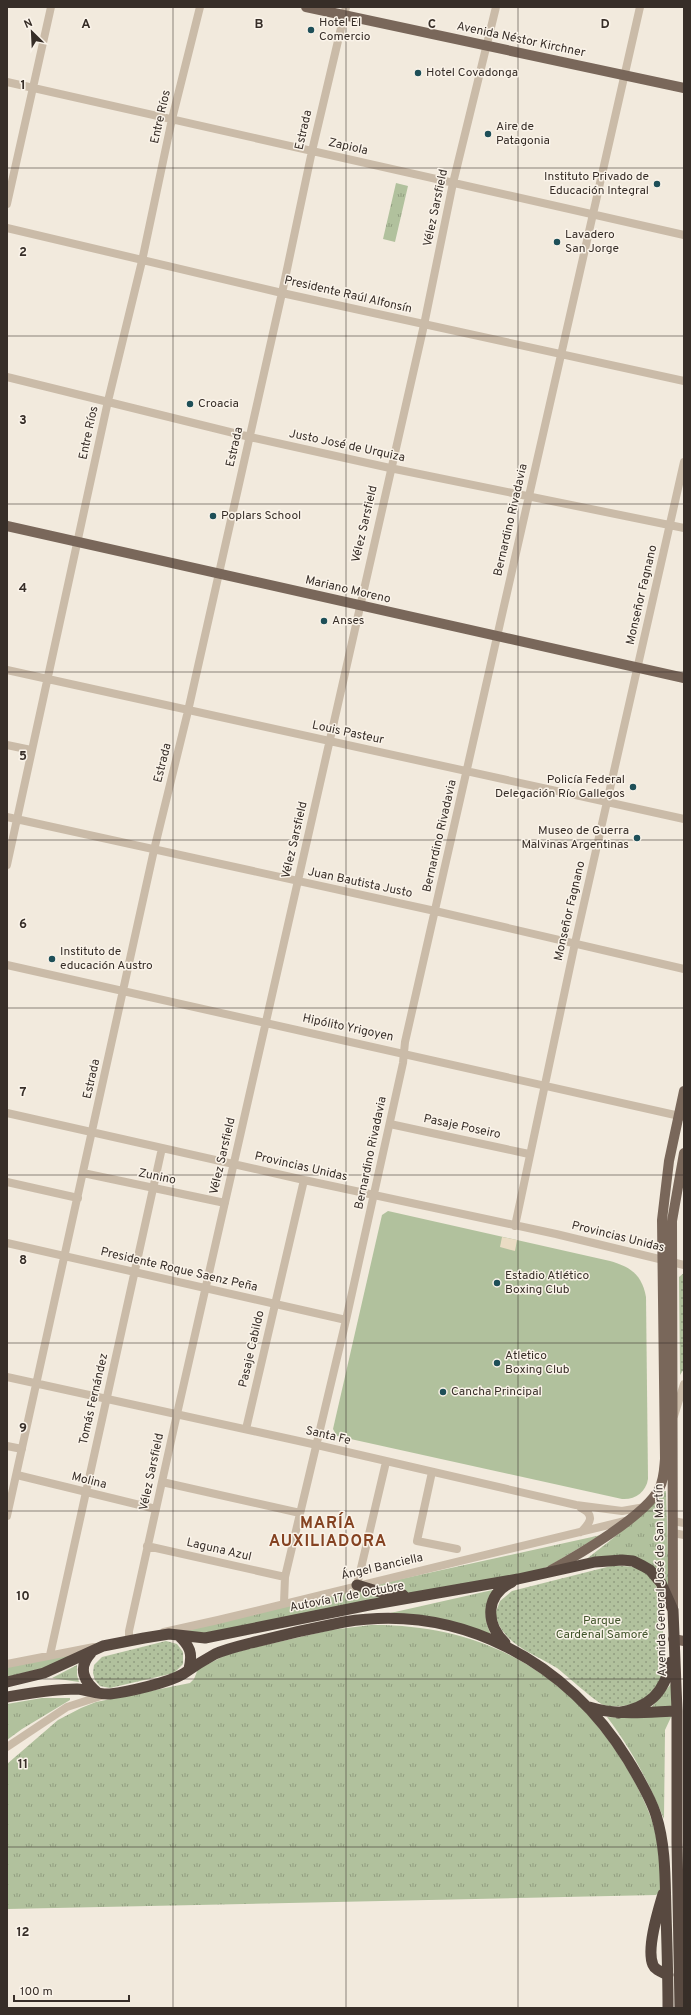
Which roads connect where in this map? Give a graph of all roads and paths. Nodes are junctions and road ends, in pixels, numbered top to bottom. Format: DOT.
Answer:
graph roads {
  1 [pos="51,7"];
  2 [pos="200,7"];
  3 [pos="306,7"];
  4 [pos="496,7"];
  5 [pos="640,7"];
  6 [pos="345,11"];
  7 [pos="487,45"];
  8 [pos="625,75"];
  9 [pos="7,82"];
  10 [pos="33,88"];
  11 [pos="684,88"];
  12 [pos="172,119"];
  13 [pos="312,151"];
  14 [pos="453,183"];
  15 [pos="7,204"];
  16 [pos="593,215"];
  17 [pos="7,228"];
  18 [pos="684,235"];
  19 [pos="142,261"];
  20 [pos="282,293"];
  21 [pos="424,325"];
  22 [pos="561,355"];
  23 [pos="7,377"];
  24 [pos="684,381"];
  25 [pos="108,400"];
  26 [pos="250,437"];
  27 [pos="684,462"];
  28 [pos="390,468"];
  29 [pos="529,496"];
  30 [pos="670,525"];
  31 [pos="7,526"];
  32 [pos="684,528"];
  33 [pos="78,543"];
  34 [pos="219,574"];
  35 [pos="360,606"];
  36 [pos="497,636"];
  37 [pos="638,668"];
  38 [pos="7,670"];
  39 [pos="684,678"];
  40 [pos="47,679"];
  41 [pos="188,711"];
  42 [pos="330,742"];
  43 [pos="7,745"];
  44 [pos="32,750"];
  45 [pos="467,772"];
  46 [pos="608,803"];
  47 [pos="7,818"];
  48 [pos="684,819"];
  49 [pos="17,820"];
  50 [pos="154,850"];
  51 [pos="7,865"];
  52 [pos="298,882"];
  53 [pos="435,911"];
  54 [pos="575,943"];
  55 [pos="7,965"];
  56 [pos="684,969"];
  57 [pos="124,992"];
  58 [pos="266,1023"];
  59 [pos="404,1052"];
  60 [pos="543,1086"];
  61 [pos="684,1091"];
  62 [pos="7,1113"];
  63 [pos="681,1116"];
  64 [pos="390,1124"];
  65 [pos="92,1132"];
  66 [pos="162,1148"];
  67 [pos="684,1153"];
  68 [pos="529,1154"];
  69 [pos="234,1163"];
  70 [pos="83,1173"];
  71 [pos="304,1180"];
  72 [pos="7,1182"];
  73 [pos="153,1188"];
  74 [pos="374,1195"];
  75 [pos="78,1198"];
  76 [pos="225,1203"];
  77 [pos="514,1226"];
  78 [pos="7,1244"];
  79 [pos="65,1257"];
  80 [pos="667,1261"];
  81 [pos="684,1265"];
  82 [pos="135,1272"];
  83 [pos="206,1288"];
  84 [pos="275,1304"];
  85 [pos="346,1320"];
  86 [pos="7,1377"];
  87 [pos="37,1383"];
  88 [pos="684,1384"];
  89 [pos="679,1396"];
  90 [pos="107,1399"];
  91 [pos="176,1414"];
  92 [pos="246,1429"];
  93 [pos="317,1445"];
  94 [pos="7,1446"];
  95 [pos="22,1449"];
  96 [pos="386,1462"];
  97 [pos="432,1472"];
  98 [pos="17,1475"];
  99 [pos="162,1482"];
  100 [pos="86,1492"];
  101 [pos="576,1505"];
  102 [pos="645,1507"];
  103 [pos="156,1509"];
  104 [pos="8,1511"];
  105 [pos="300,1513"];
  106 [pos="626,1521"];
  107 [pos="673,1521"];
  108 [pos="684,1524"];
  109 [pos="581,1532"];
  110 [pos="673,1533"];
  111 [pos="684,1535"];
  112 [pos="147,1546"];
  113 [pos="457,1549"];
  114 [pos="547,1572"];
  115 [pos="285,1577"];
  116 [pos="518,1580"];
  117 [pos="357,1585"];
  118 [pos="422,1596"];
  119 [pos="284,1603"];
  120 [pos="673,1610"];
  121 [pos="178,1635"];
  122 [pos="144,1638"];
  123 [pos="677,1640"];
  124 [pos="129,1641"];
  125 [pos="507,1646"];
  126 [pos="99,1648"];
  127 [pos="50,1655"];
  128 [pos="7,1664"];
  129 [pos="189,1669"];
  130 [pos="7,1682"];
  131 [pos="104,1694"];
  132 [pos="7,1697"];
  133 [pos="589,1707"];
  134 [pos="681,1711"];
  135 [pos="618,1713"];
  136 [pos="7,1747"];
  137 [pos="680,1842"];
  138 [pos="666,1884"];
  139 [pos="668,1975"];
  140 [pos="682,1977"];
  141 [pos="668,2008"];
  142 [pos="680,2008"];
  1 -- 10 [label="street"];
  2 -- 12 [label="street, Entre Ríos"];
  3 -- 6 [label="main road, Avenida Néstor Kirchner"];
  4 -- 7 [label="street, Vélez Sarsfield"];
  5 -- 8 [label="street, Bernardino Rivadavia"];
  6 -- 7 [label="main road, Avenida Néstor Kirchner"];
  6 -- 13 [label="street, Estrada"];
  7 -- 8 [label="main road, Avenida Néstor Kirchner"];
  7 -- 14 [label="street, Vélez Sarsfield"];
  8 -- 11 [label="main road, Avenida Néstor Kirchner"];
  8 -- 16 [label="street, Bernardino Rivadavia"];
  9 -- 10 [label="street, Zapiola"];
  10 -- 12 [label="street, Zapiola"];
  10 -- 15 [label="street"];
  12 -- 13 [label="street, Zapiola"];
  12 -- 19 [label="street, Entre Ríos"];
  13 -- 14 [label="street, Zapiola"];
  13 -- 20 [label="street, Estrada"];
  14 -- 16 [label="street, Zapiola"];
  14 -- 21 [label="street, Vélez Sarsfield"];
  16 -- 18 [label="street, Zapiola"];
  16 -- 22 [label="street, Bernardino Rivadavia"];
  17 -- 19 [label="street, Presidente Raúl Alfonsín"];
  19 -- 20 [label="street, Presidente Raúl Alfonsín"];
  19 -- 25 [label="street, Entre Ríos"];
  20 -- 21 [label="street, Presidente Raúl Alfonsín"];
  20 -- 26 [label="street, Estrada"];
  21 -- 22 [label="street, Presidente Raúl Alfonsín"];
  21 -- 28 [label="street, Vélez Sarsfield"];
  22 -- 24 [label="street, Presidente Raúl Alfonsín"];
  22 -- 29 [label="street, Bernardino Rivadavia"];
  23 -- 25 [label="street, Justo José de Urquiza"];
  25 -- 26 [label="street, Justo José de Urquiza"];
  25 -- 33 [label="street, Entre Ríos"];
  26 -- 28 [label="street, Justo José de Urquiza"];
  26 -- 34 [label="street, Estrada"];
  27 -- 30 [label="street, Monseñor Fagnano"];
  28 -- 29 [label="street, Justo José de Urquiza"];
  28 -- 35 [label="street, Vélez Sarsfield"];
  29 -- 30 [label="street, Justo José de Urquiza"];
  29 -- 36 [label="street, Bernardino Rivadavia"];
  30 -- 32 [label="street, Justo José de Urquiza"];
  30 -- 37 [label="street, Monseñor Fagnano"];
  31 -- 33 [label="main road, Mariano Moreno"];
  33 -- 34 [label="main road, Mariano Moreno"];
  33 -- 40 [label="street, Entre Ríos"];
  34 -- 35 [label="main road, Mariano Moreno"];
  34 -- 41 [label="street, Estrada"];
  35 -- 36 [label="main road, Mariano Moreno"];
  35 -- 42 [label="street, Vélez Sarsfield"];
  36 -- 37 [label="main road, Mariano Moreno"];
  36 -- 45 [label="street, Bernardino Rivadavia"];
  37 -- 39 [label="main road, Mariano Moreno"];
  37 -- 46 [label="street, Monseñor Fagnano"];
  38 -- 40 [label="street, Louis Pasteur"];
  40 -- 41 [label="street, Louis Pasteur"];
  40 -- 44 [label="street, Entre Ríos"];
  41 -- 42 [label="street, Louis Pasteur"];
  41 -- 50 [label="street, Estrada"];
  42 -- 45 [label="street, Louis Pasteur"];
  42 -- 52 [label="street, Vélez Sarsfield"];
  43 -- 44 [label="street"];
  44 -- 49 [label="street, Entre Ríos"];
  45 -- 46 [label="street, Louis Pasteur"];
  45 -- 53 [label="street, Bernardino Rivadavia"];
  46 -- 48 [label="street, Louis Pasteur"];
  46 -- 54 [label="street, Monseñor Fagnano"];
  47 -- 49 [label="street, Juan Bautista Justo"];
  49 -- 50 [label="street, Juan Bautista Justo"];
  49 -- 51 [label="street, Entre Ríos"];
  50 -- 52 [label="street, Juan Bautista Justo"];
  50 -- 57 [label="street, Estrada"];
  52 -- 53 [label="street, Juan Bautista Justo"];
  52 -- 58 [label="street, Vélez Sarsfield"];
  53 -- 54 [label="street, Juan Bautista Justo"];
  53 -- 59 [label="street, Bernardino Rivadavia"];
  54 -- 56 [label="street, Juan Bautista Justo"];
  54 -- 60 [label="street, Monseñor Fagnano"];
  55 -- 57 [label="street, Hipólito Yrigoyen"];
  57 -- 58 [label="street, Hipólito Yrigoyen"];
  57 -- 65 [label="street, Estrada"];
  58 -- 59 [label="street, Hipólito Yrigoyen"];
  58 -- 69 [label="street, Vélez Sarsfield"];
  59 -- 60 [label="street, Hipólito Yrigoyen"];
  59 -- 64 [label="street, Bernardino Rivadavia"];
  60 -- 63 [label="street, Hipólito Yrigoyen"];
  60 -- 68 [label="street, Monseñor Fagnano"];
  61 -- 63 [label="main road, Avenida General José de San Martín"];
  62 -- 65 [label="street, Provincias Unidas"];
  63 -- 80 [label="main road, Avenida General José de San Martín"];
  64 -- 68 [label="street, Pasaje Poseiro"];
  64 -- 74 [label="street, Bernardino Rivadavia"];
  65 -- 66 [label="street, Provincias Unidas"];
  65 -- 70 [label="street, Estrada"];
  66 -- 69 [label="street, Provincias Unidas"];
  66 -- 73 [label="street, Tomás Fernández"];
  67 -- 80 [label="main road, Avenida General José de San Martín"];
  68 -- 77 [label="street, Monseñor Fagnano"];
  69 -- 71 [label="street, Provincias Unidas"];
  69 -- 76 [label="street, Vélez Sarsfield"];
  70 -- 73 [label="street, Zunino"];
  70 -- 75 [label="street, Estrada"];
  71 -- 74 [label="street, Provincias Unidas"];
  71 -- 84 [label="street, Pasaje Cabildo"];
  72 -- 75 [label="street"];
  73 -- 76 [label="street, Zunino"];
  73 -- 82 [label="street, Tomás Fernández"];
  74 -- 77 [label="street, Provincias Unidas"];
  74 -- 85 [label="street, Bernardino Rivadavia"];
  75 -- 79 [label="street, Estrada"];
  76 -- 83 [label="street, Vélez Sarsfield"];
  77 -- 80 [label="street, Provincias Unidas"];
  78 -- 79 [label="street, Presidente Roque Saenz Peña"];
  79 -- 82 [label="street, Presidente Roque Saenz Peña"];
  79 -- 87 [label="street, Estrada"];
  80 -- 81 [label="street, Provincias Unidas"];
  80 -- 89 [label="main road, Avenida General José de San Martín"];
  80 -- 102 [label="main road, Avenida General José de San Martín"];
  82 -- 83 [label="street, Presidente Roque Saenz Peña"];
  82 -- 90 [label="street, Tomás Fernández"];
  83 -- 84 [label="street, Presidente Roque Saenz Peña"];
  83 -- 91 [label="street, Vélez Sarsfield"];
  84 -- 85 [label="street, Presidente Roque Saenz Peña"];
  84 -- 92 [label="street, Pasaje Cabildo"];
  85 -- 93 [label="street, Bernardino Rivadavia"];
  86 -- 87 [label="street, Santa Fe"];
  87 -- 90 [label="street, Santa Fe"];
  87 -- 95 [label="street, Estrada"];
  88 -- 89 [label="street"];
  89 -- 107 [label="main road, Avenida General José de San Martín"];
  90 -- 91 [label="street, Santa Fe"];
  90 -- 100 [label="street, Tomás Fernández"];
  91 -- 92 [label="street, Santa Fe"];
  91 -- 99 [label="street, Vélez Sarsfield"];
  92 -- 93 [label="street, Santa Fe"];
  93 -- 96 [label="street, Santa Fe"];
  93 -- 105 [label="street, Bernardino Rivadavia"];
  94 -- 95 [label="street"];
  95 -- 98 [label="street, Estrada"];
  96 -- 97 [label="street, Santa Fe"];
  96 -- 117 [label="street"];
  97 -- 101 [label="street, Santa Fe"];
  97 -- 113 [label="street"];
  98 -- 100 [label="street, Molina"];
  98 -- 104 [label="street, Estrada"];
  99 -- 103 [label="street, Vélez Sarsfield"];
  99 -- 105 [label="street"];
  100 -- 103 [label="street, Molina"];
  100 -- 127 [label="street, Tomás Fernández"];
  101 -- 102 [label="street, Santa Fe"];
  101 -- 109 [label="street"];
  102 -- 106 [label="main road, Avenida General José de San Martín"];
  103 -- 112 [label="street, Vélez Sarsfield"];
  105 -- 115 [label="street, Bernardino Rivadavia"];
  106 -- 109 [label="street, Ángel Banciella"];
  106 -- 114 [label="main road, Avenida General José de San Martín"];
  107 -- 108 [label="street"];
  107 -- 110 [label="main road, Avenida General José de San Martín"];
  109 -- 117 [label="street, Ángel Banciella"];
  110 -- 111 [label="street"];
  110 -- 120 [label="main road, Avenida General José de San Martín"];
  112 -- 115 [label="street, Laguna Azul"];
  112 -- 124 [label="street, Vélez Sarsfield"];
  114 -- 116 [label="highway, Autovía 17 de Octubre"];
  114 -- 120 [label="highway, Autovía 17 de Octubre"];
  115 -- 119 [label="street, Bernardino Rivadavia"];
  116 -- 118 [label="highway, Autovía 17 de Octubre"];
  116 -- 125 [label="highway"];
  117 -- 118 [label="highway"];
  117 -- 119 [label="street, Ángel Banciella"];
  118 -- 121 [label="highway, Autovía 17 de Octubre"];
  119 -- 122 [label="street, Ángel Banciella"];
  120 -- 123 [label="highway, Avenida General José de San Martín"];
  121 -- 122 [label="highway, Autovía 17 de Octubre"];
  121 -- 129 [label="highway"];
  122 -- 124 [label="highway, Autovía 17 de Octubre"];
  123 -- 134 [label="highway, Avenida General José de San Martín"];
  123 -- 135 [label="highway"];
  124 -- 126 [label="highway, Autovía 17 de Octubre"];
  125 -- 129 [label="highway, Autovía 17 de Octubre"];
  125 -- 133 [label="highway, Autovía 17 de Octubre"];
  126 -- 127 [label="street"];
  126 -- 130 [label="highway, Autovía 17 de Octubre"];
  126 -- 131 [label="highway"];
  127 -- 128 [label="street"];
  129 -- 131 [label="highway, Autovía 17 de Octubre"];
  131 -- 132 [label="highway, Autovía 17 de Octubre"];
  131 -- 136 [label="street"];
  133 -- 135 [label="highway"];
  133 -- 138 [label="highway"];
  134 -- 135 [label="highway"];
  134 -- 137 [label="highway, Avenida General José de San Martín"];
  137 -- 140 [label="highway, Avenida General José de San Martín"];
  138 -- 139 [label="highway"];
  138 -- 139 [label="highway"];
  139 -- 140 [label="street"];
  139 -- 141 [label="highway"];
  140 -- 142 [label="highway, Avenida General José de San Martín"];
}
